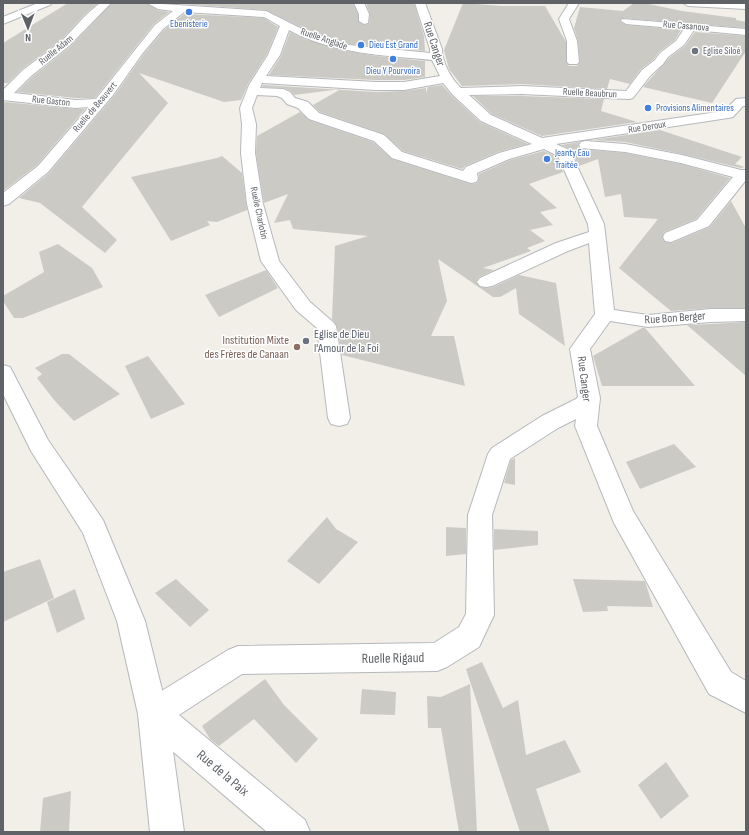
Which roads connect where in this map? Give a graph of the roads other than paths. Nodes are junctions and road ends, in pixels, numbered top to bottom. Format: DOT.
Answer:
graph roads {
  1 [pos="47,3"];
  2 [pos="106,3"];
  3 [pos="152,3"];
  4 [pos="266,3"];
  5 [pos="360,3"];
  6 [pos="420,3"];
  7 [pos="574,3"];
  8 [pos="688,3"];
  9 [pos="732,3"];
  10 [pos="745,7"];
  11 [pos="182,9"];
  12 [pos="3,21"];
  13 [pos="364,21"];
  14 [pos="626,21"];
  15 [pos="286,24"];
  16 [pos="691,26"];
  17 [pos="746,32"];
  18 [pos="436,57"];
  19 [pos="573,62"];
  20 [pos="452,85"];
  21 [pos="256,86"];
  22 [pos="3,96"];
  23 [pos="746,102"];
  24 [pos="99,103"];
  25 [pos="543,142"];
  26 [pos="745,175"];
  27 [pos="3,201"];
  28 [pos="596,235"];
  29 [pos="671,237"];
  30 [pos="486,282"];
  31 [pos="605,314"];
  32 [pos="746,316"];
  33 [pos="3,372"];
  34 [pos="589,398"];
  35 [pos="339,418"];
  36 [pos="746,698"];
  37 [pos="153,714"];
  38 [pos="167,832"];
  39 [pos="293,832"];
  1 -- 12 [label="street"];
  2 -- 22 [label="street, Ruelle Adam"];
  3 -- 11 [label="street, Ruelle Anglade"];
  4 -- 15 [label="street"];
  5 -- 13 [label="street"];
  6 -- 18 [label="street, Rue Canger"];
  7 -- 19 [label="street"];
  8 -- 10 [label="street"];
  9 -- 10 [label="street"];
  11 -- 15 [label="street, Ruelle Anglade"];
  11 -- 24 [label="street, Ruelle de Beauvert"];
  14 -- 16 [label="street, Rue Casanova"];
  15 -- 18 [label="street, Ruelle Anglade"];
  15 -- 21 [label="street, Ruelle Charlotin"];
  16 -- 17 [label="street, Rue Casanova"];
  16 -- 20 [label="street, Ruelle Beaubrun"];
  18 -- 20 [label="street, Rue Canger"];
  20 -- 21 [label="street, Ruelle Beaubrun"];
  20 -- 25 [label="street, Rue Canger"];
  21 -- 25 [label="street"];
  21 -- 35 [label="street, Ruelle Charlotin"];
  22 -- 24 [label="street, Rue Gaston"];
  23 -- 25 [label="street, Rue Deroux"];
  24 -- 27 [label="street, Ruelle de Beauvert"];
  25 -- 26 [label="street"];
  25 -- 28 [label="street, Rue Canger"];
  26 -- 29 [label="street"];
  28 -- 30 [label="street"];
  28 -- 31 [label="street, Rue Canger"];
  31 -- 32 [label="street, Rue Bon Berger"];
  31 -- 34 [label="street, Rue Canger"];
  33 -- 37 [label="street"];
  34 -- 36 [label="street, Rue Canger"];
  34 -- 37 [label="street, Ruelle Rigaud"];
  37 -- 38 [label="street"];
  37 -- 39 [label="street, Rue de la Paix"];
}
